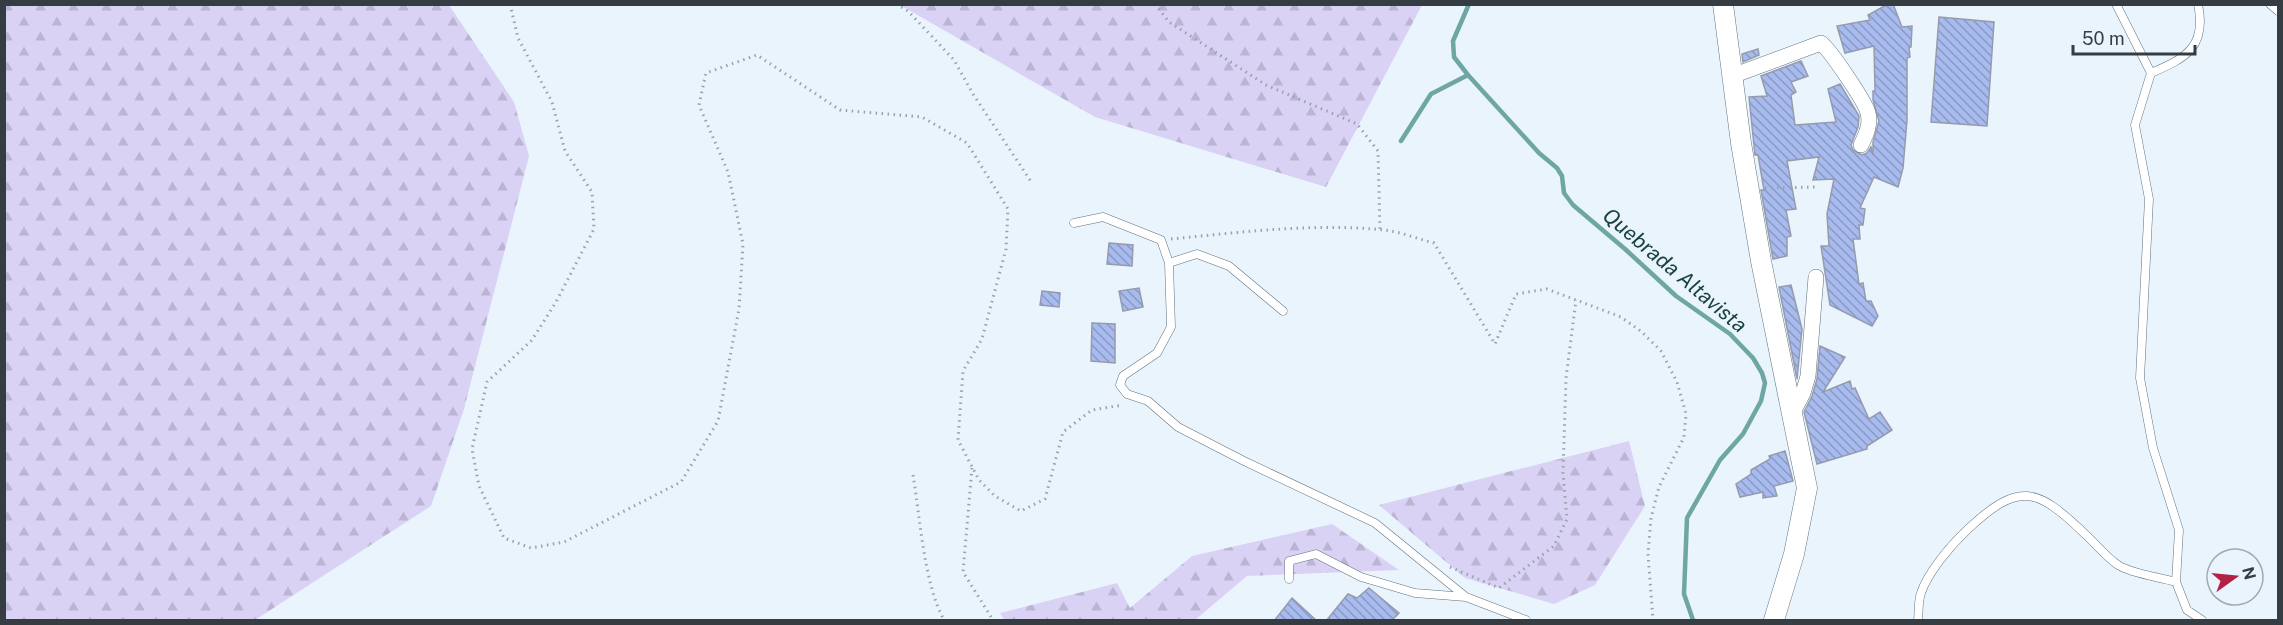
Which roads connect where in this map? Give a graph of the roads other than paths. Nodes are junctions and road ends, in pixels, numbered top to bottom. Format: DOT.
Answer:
graph roads {
  1 [pos="1723,4"];
  2 [pos="2116,4"];
  3 [pos="2199,4"];
  4 [pos="2270,4"];
  5 [pos="2278,11"];
  6 [pos="2151,73"];
  7 [pos="1732,76"];
  8 [pos="1861,144"];
  9 [pos="1074,223"];
  10 [pos="1169,262"];
  11 [pos="1816,277"];
  12 [pos="1283,311"];
  13 [pos="1792,414"];
  14 [pos="1289,579"];
  15 [pos="2176,582"];
  16 [pos="1466,597"];
  17 [pos="1526,621"];
  18 [pos="1774,621"];
  19 [pos="1918,621"];
  20 [pos="2202,621"];
  1 -- 7 [label="street"];
  2 -- 6 [label="lane"];
  3 -- 6 [label="lane"];
  4 -- 5 [label="lane"];
  6 -- 15 [label="lane"];
  7 -- 8 [label="street"];
  7 -- 13 [label="street"];
  9 -- 10 [label="lane"];
  10 -- 12 [label="lane"];
  10 -- 16 [label="lane"];
  11 -- 13 [label="street"];
  13 -- 18 [label="street"];
  14 -- 16 [label="lane"];
  15 -- 19 [label="lane"];
  15 -- 20 [label="lane"];
  16 -- 17 [label="lane"];
}
